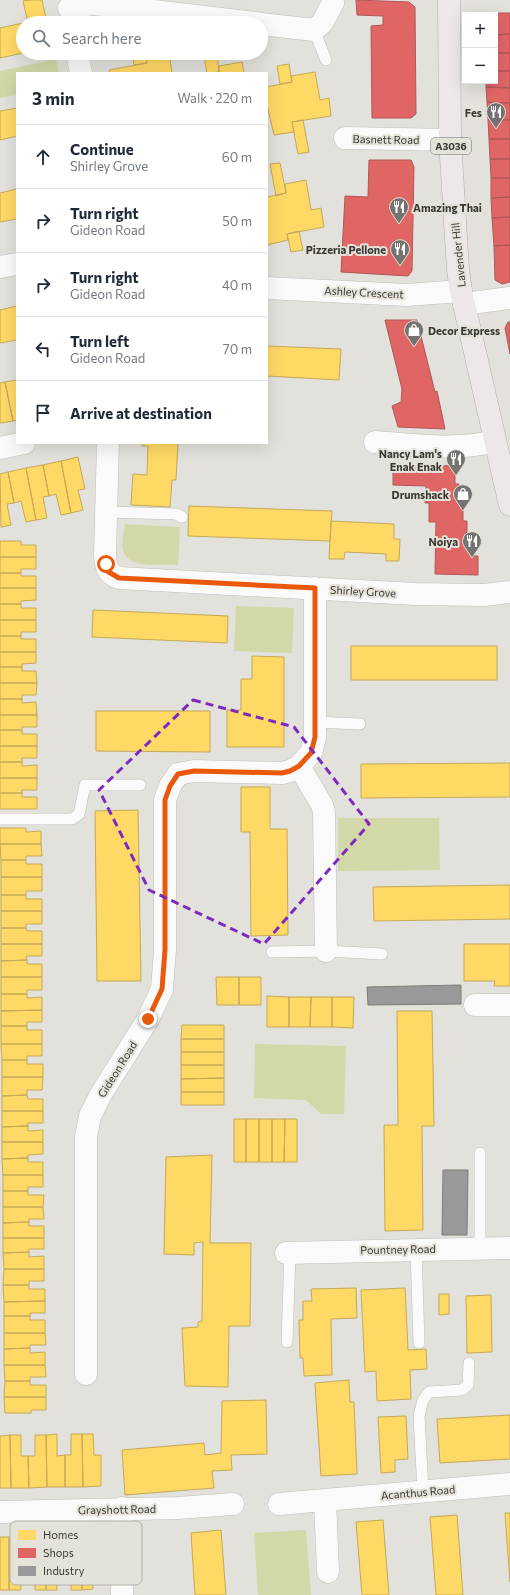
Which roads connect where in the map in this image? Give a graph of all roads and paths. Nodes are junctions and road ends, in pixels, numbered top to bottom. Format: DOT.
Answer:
graph roads {
  1 [pos="449,0"];
  2 [pos="333,3"];
  3 [pos="69,10"];
  4 [pos="196,16"];
  5 [pos="268,25"];
  6 [pos="314,30"];
  7 [pos="78,60"];
  8 [pos="326,60"];
  9 [pos="81,72"];
  10 [pos="345,138"];
  11 [pos="450,140"];
  12 [pos="16,264"];
  13 [pos="0,267"];
  14 [pos="268,288"];
  15 [pos="462,297"];
  16 [pos="510,298"];
  17 [pos="495,441"];
  18 [pos="375,442"];
  19 [pos="19,444"];
  20 [pos="108,444"];
  21 [pos="0,448"];
  22 [pos="510,505"];
  23 [pos="106,512"];
  24 [pos="182,517"];
  25 [pos="315,588"];
  26 [pos="510,592"];
  27 [pos="315,722"];
  28 [pos="360,724"];
  29 [pos="299,766"];
  30 [pos="140,785"];
  31 [pos="0,819"];
  32 [pos="272,952"];
  33 [pos="326,952"];
  34 [pos="382,954"];
  35 [pos="510,1005"];
  36 [pos="475,1006"];
  37 [pos="480,1153"];
  38 [pos="480,1248"];
  39 [pos="510,1248"];
  40 [pos="416,1249"];
  41 [pos="288,1252"];
  42 [pos="287,1342"];
  43 [pos="419,1344"];
  44 [pos="469,1364"];
  45 [pos="86,1374"];
  46 [pos="510,1484"];
  47 [pos="424,1491"];
  48 [pos="326,1500"];
  49 [pos="233,1504"];
  50 [pos="279,1504"];
  51 [pos="122,1508"];
  52 [pos="0,1512"];
  53 [pos="122,1521"];
  54 [pos="328,1572"];
  1 -- 11 [label="main road, Lavender Hill / A3036"];
  2 -- 6 [label="street"];
  3 -- 4 [label="street"];
  5 -- 6 [label="street"];
  6 -- 8 [label="lane"];
  7 -- 9 [label="street"];
  10 -- 11 [label="street, Basnett Road"];
  11 -- 15 [label="main road, Lavender Hill / A3036"];
  12 -- 13 [label="street"];
  14 -- 15 [label="street, Ashley Crescent"];
  15 -- 16 [label="street, Ashley Crescent"];
  15 -- 17 [label="main road, Lavender Hill / A3036"];
  17 -- 18 [label="street"];
  17 -- 22 [label="main road, Lavender Hill / A3036"];
  19 -- 21 [label="street"];
  20 -- 23 [label="street, Shirley Grove"];
  23 -- 24 [label="lane"];
  23 -- 25 [label="street, Shirley Grove"];
  25 -- 26 [label="street, Shirley Grove"];
  25 -- 27 [label="street, Gideon Road"];
  27 -- 28 [label="lane"];
  27 -- 29 [label="street, Gideon Road"];
  29 -- 33 [label="street"];
  29 -- 45 [label="street, Gideon Road"];
  30 -- 31 [label="lane"];
  32 -- 33 [label="lane"];
  33 -- 34 [label="lane"];
  35 -- 36 [label="street"];
  37 -- 38 [label="lane"];
  38 -- 39 [label="street, Pountney Road"];
  38 -- 40 [label="street, Pountney Road"];
  40 -- 41 [label="street, Pountney Road"];
  40 -- 43 [label="lane"];
  41 -- 42 [label="lane"];
  44 -- 47 [label="lane"];
  46 -- 47 [label="street, Acanthus Road"];
  47 -- 48 [label="street, Acanthus Road"];
  48 -- 50 [label="street, Acanthus Road"];
  48 -- 54 [label="street"];
  49 -- 51 [label="street, Grayshott Road"];
  51 -- 52 [label="street, Grayshott Road"];
  51 -- 53 [label="street"];
}
